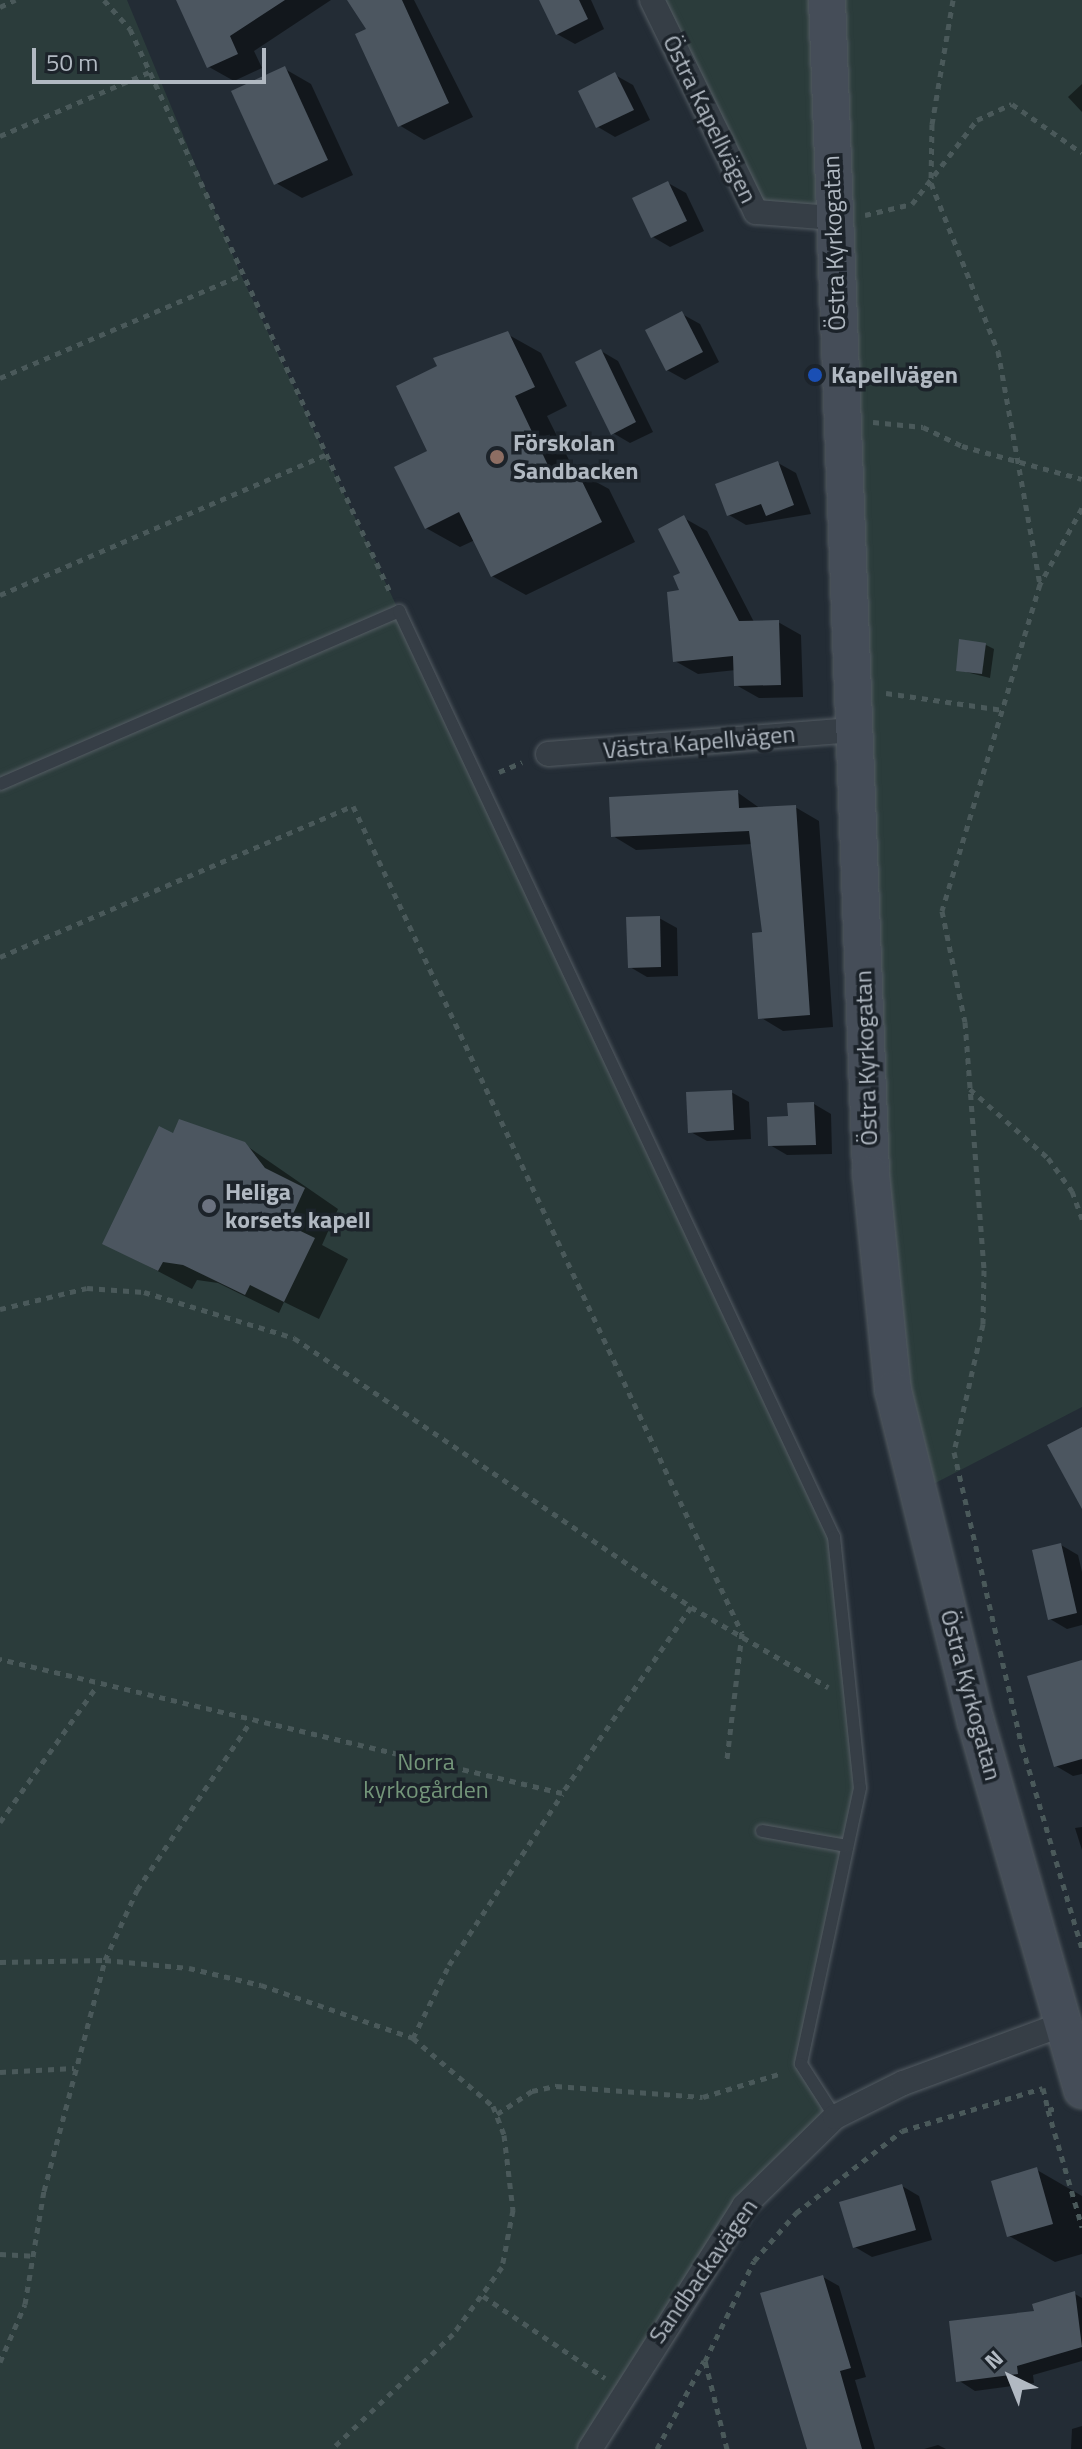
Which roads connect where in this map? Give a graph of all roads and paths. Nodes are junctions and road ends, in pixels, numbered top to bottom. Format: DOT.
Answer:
graph roads {
  1 [pos="15,0"];
  2 [pos="104,0"];
  3 [pos="652,0"];
  4 [pos="827,0"];
  5 [pos="953,0"];
  6 [pos="0,7"];
  7 [pos="149,72"];
  8 [pos="0,136"];
  9 [pos="1082,153"];
  10 [pos="931,183"];
  11 [pos="832,218"];
  12 [pos="241,275"];
  13 [pos="0,378"];
  14 [pos="840,424"];
  15 [pos="328,454"];
  16 [pos="1021,465"];
  17 [pos="1082,479"];
  18 [pos="1082,508"];
  19 [pos="1040,584"];
  20 [pos="0,595"];
  21 [pos="399,611"];
  22 [pos="849,688"];
  23 [pos="1003,710"];
  24 [pos="850,730"];
  25 [pos="548,754"];
  26 [pos="0,784"];
  27 [pos="483,786"];
  28 [pos="0,957"];
  29 [pos="969,1088"];
  30 [pos="1082,1219"];
  31 [pos="0,1309"];
  32 [pos="691,1607"];
  33 [pos="742,1633"];
  34 [pos="0,1659"];
  35 [pos="97,1685"];
  36 [pos="845,1698"];
  37 [pos="249,1724"];
  38 [pos="727,1759"];
  39 [pos="562,1793"];
  40 [pos="0,1822"];
  41 [pos="762,1831"];
  42 [pos="847,1846"];
  43 [pos="1082,1948"];
  44 [pos="105,1960"];
  45 [pos="0,1962"];
  46 [pos="1063,2024"];
  47 [pos="413,2038"];
  48 [pos="801,2064"];
  49 [pos="74,2068"];
  50 [pos="0,2072"];
  51 [pos="1076,2097"];
  52 [pos="1048,2110"];
  53 [pos="497,2114"];
  54 [pos="835,2117"];
  55 [pos="1082,2227"];
  56 [pos="0,2254"];
  57 [pos="33,2256"];
  58 [pos="483,2296"];
  59 [pos="705,2361"];
  60 [pos="0,2362"];
  61 [pos="623,2390"];
  62 [pos="332,2449"];
  63 [pos="590,2449"];
  64 [pos="657,2449"];
  65 [pos="727,2449"];
  1 -- 6 [label="path"];
  2 -- 7 [label="path"];
  3 -- 11 [label="street, Östra Kapellvägen"];
  4 -- 11 [label="street, Östra Kyrkogatan"];
  5 -- 10 [label="path"];
  7 -- 8 [label="path"];
  7 -- 12 [label="path"];
  9 -- 10 [label="path"];
  10 -- 11 [label="path"];
  10 -- 16 [label="path"];
  11 -- 14 [label="street, Östra Kyrkogatan"];
  12 -- 13 [label="path"];
  12 -- 15 [label="path"];
  14 -- 16 [label="path"];
  14 -- 22 [label="street, Östra Kyrkogatan"];
  15 -- 20 [label="path"];
  15 -- 21 [label="path"];
  16 -- 17 [label="path"];
  16 -- 19 [label="path"];
  18 -- 19 [label="path"];
  19 -- 23 [label="path"];
  21 -- 26 [label="lane"];
  21 -- 27 [label="lane"];
  22 -- 23 [label="path"];
  22 -- 24 [label="street, Östra Kyrkogatan"];
  23 -- 29 [label="path"];
  24 -- 25 [label="street, Västra Kapellvägen"];
  24 -- 46 [label="street, Östra Kyrkogatan"];
  25 -- 27 [label="path"];
  27 -- 36 [label="lane"];
  28 -- 33 [label="path"];
  29 -- 30 [label="path"];
  29 -- 43 [label="path"];
  31 -- 32 [label="path"];
  32 -- 33 [label="path"];
  32 -- 39 [label="path"];
  33 -- 36 [label="path"];
  33 -- 38 [label="path"];
  34 -- 35 [label="path"];
  35 -- 37 [label="path"];
  35 -- 40 [label="path"];
  36 -- 42 [label="lane"];
  37 -- 39 [label="path"];
  37 -- 44 [label="path"];
  39 -- 47 [label="path"];
  41 -- 42 [label="lane"];
  42 -- 48 [label="lane"];
  44 -- 45 [label="path"];
  44 -- 47 [label="path"];
  44 -- 49 [label="path"];
  46 -- 51 [label="street, Östra Kyrkogatan"];
  46 -- 54 [label="street, Sandbackavägen"];
  47 -- 53 [label="path"];
  48 -- 53 [label="path"];
  48 -- 54 [label="lane"];
  49 -- 50 [label="path"];
  49 -- 57 [label="path"];
  51 -- 52 [label="path"];
  52 -- 55 [label="path"];
  52 -- 59 [label="path"];
  53 -- 58 [label="path"];
  54 -- 61 [label="street, Sandbackavägen"];
  56 -- 57 [label="path"];
  57 -- 60 [label="path"];
  58 -- 61 [label="path"];
  58 -- 62 [label="path"];
  59 -- 64 [label="path"];
  59 -- 65 [label="path"];
  61 -- 63 [label="street, Sandbackavägen"];
}
